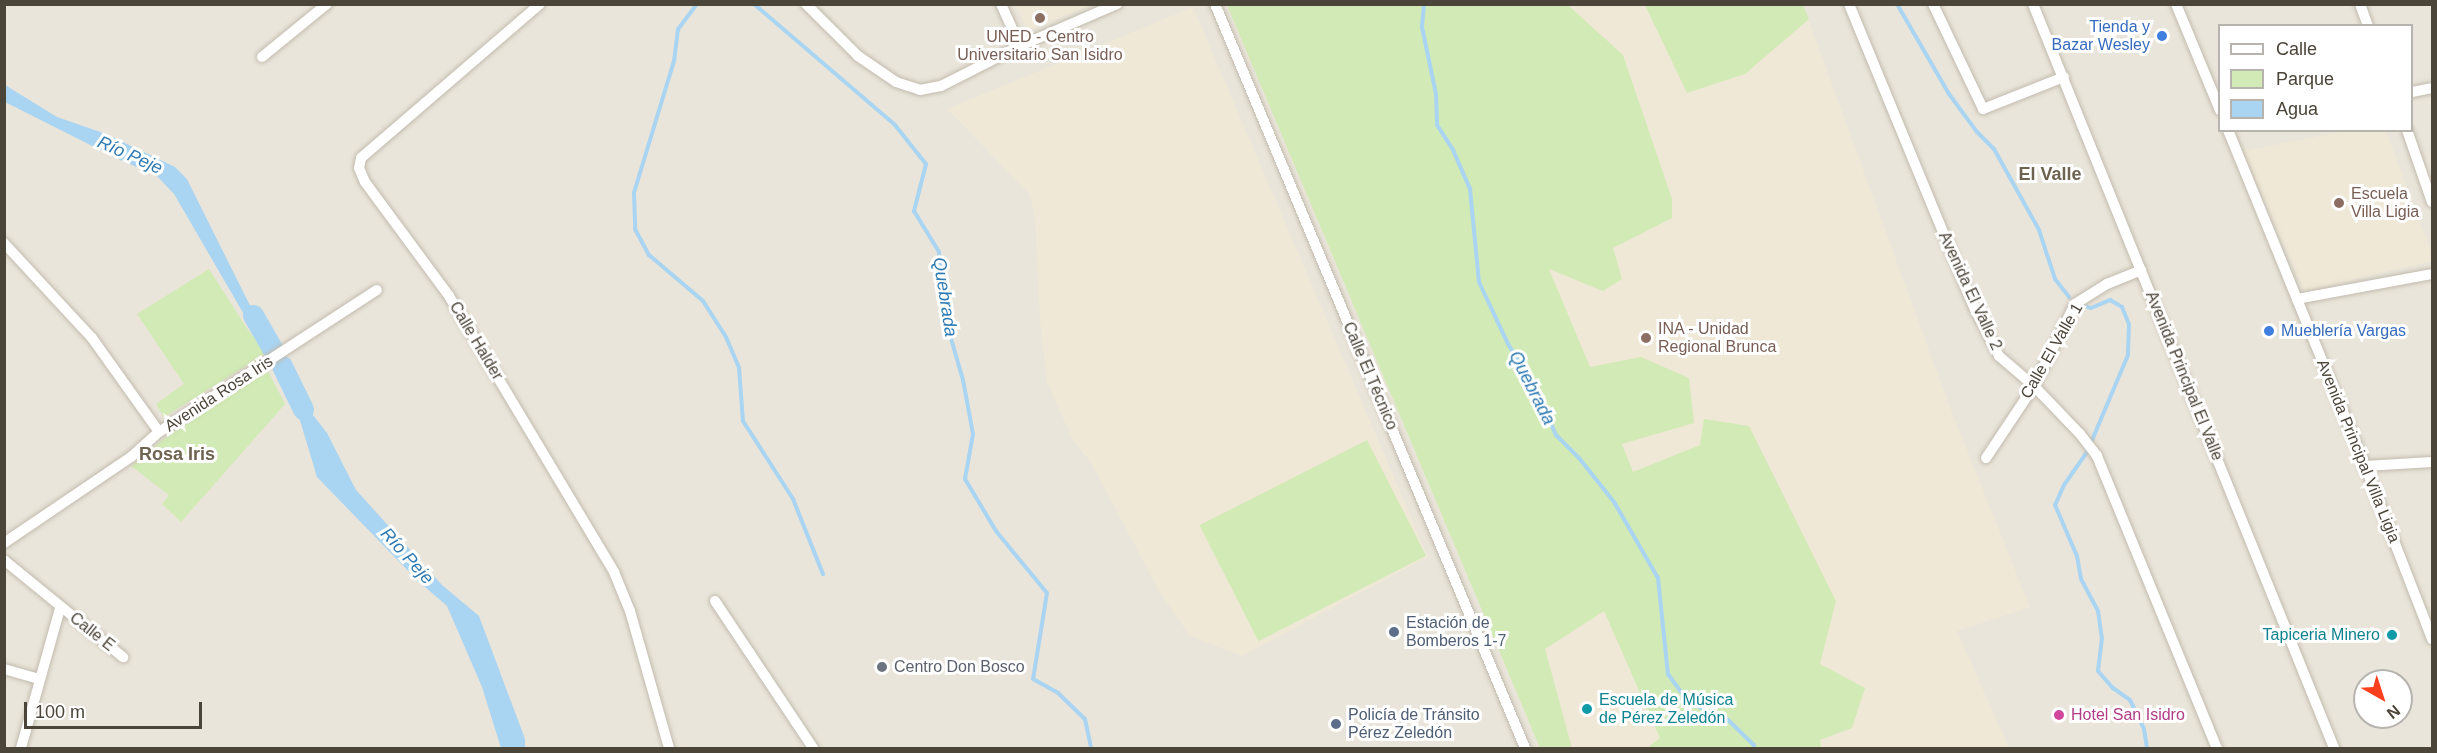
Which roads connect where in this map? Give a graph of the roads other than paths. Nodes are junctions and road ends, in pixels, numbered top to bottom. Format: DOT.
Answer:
graph roads {
  1 [pos="327,4"];
  2 [pos="540,4"];
  3 [pos="806,4"];
  4 [pos="1001,4"];
  5 [pos="1117,4"];
  6 [pos="1215,4"];
  7 [pos="1850,4"];
  8 [pos="1933,4"];
  9 [pos="2033,4"];
  10 [pos="2176,4"];
  11 [pos="2360,4"];
  12 [pos="2367,24"];
  13 [pos="1020,46"];
  14 [pos="262,57"];
  15 [pos="2064,77"];
  16 [pos="2433,88"];
  17 [pos="2413,92"];
  18 [pos="2218,106"];
  19 [pos="2229,132"];
  20 [pos="2408,132"];
  21 [pos="2433,202"];
  22 [pos="4,243"];
  23 [pos="2141,270"];
  24 [pos="2433,274"];
  25 [pos="378,290"];
  26 [pos="2297,299"];
  27 [pos="2034,386"];
  28 [pos="159,432"];
  29 [pos="1986,458"];
  30 [pos="2433,462"];
  31 [pos="2365,466"];
  32 [pos="4,543"];
  33 [pos="4,560"];
  34 [pos="715,601"];
  35 [pos="60,608"];
  36 [pos="2431,632"];
  37 [pos="123,657"];
  38 [pos="4,669"];
  39 [pos="39,679"];
  40 [pos="21,748"];
  41 [pos="669,748"];
  42 [pos="813,748"];
  43 [pos="1525,748"];
  44 [pos="2217,748"];
  45 [pos="2334,748"];
  1 -- 14 [label="street"];
  2 -- 41 [label="street, Calle Halder"];
  3 -- 13 [label="street"];
  4 -- 13 [label="street"];
  5 -- 13 [label="street"];
  6 -- 43 [label="street, Calle El Técnico"];
  7 -- 27 [label="street, Avenida El Valle 2"];
  8 -- 15 [label="street"];
  9 -- 15 [label="street, Avenida Principal El Valle"];
  10 -- 18 [label="street"];
  11 -- 12 [label="street"];
  15 -- 23 [label="street, Avenida Principal El Valle"];
  16 -- 17 [label="street"];
  19 -- 26 [label="street, Avenida Principal Villa Ligia"];
  20 -- 21 [label="street"];
  22 -- 28 [label="street"];
  23 -- 27 [label="street, Calle El Valle 1"];
  23 -- 45 [label="street, Avenida Principal El Valle"];
  24 -- 26 [label="street"];
  25 -- 28 [label="street, Avenida Rosa Iris"];
  26 -- 31 [label="street, Avenida Principal Villa Ligia"];
  27 -- 29 [label="street, Calle El Valle 1"];
  27 -- 44 [label="street, Avenida El Valle 2"];
  28 -- 32 [label="street, Avenida Rosa Iris"];
  30 -- 31 [label="street"];
  31 -- 36 [label="street, Avenida Principal Villa Ligia"];
  33 -- 35 [label="street"];
  34 -- 42 [label="street"];
  35 -- 37 [label="street, Calle E"];
  35 -- 39 [label="street"];
  38 -- 39 [label="street"];
  39 -- 40 [label="street"];
}
